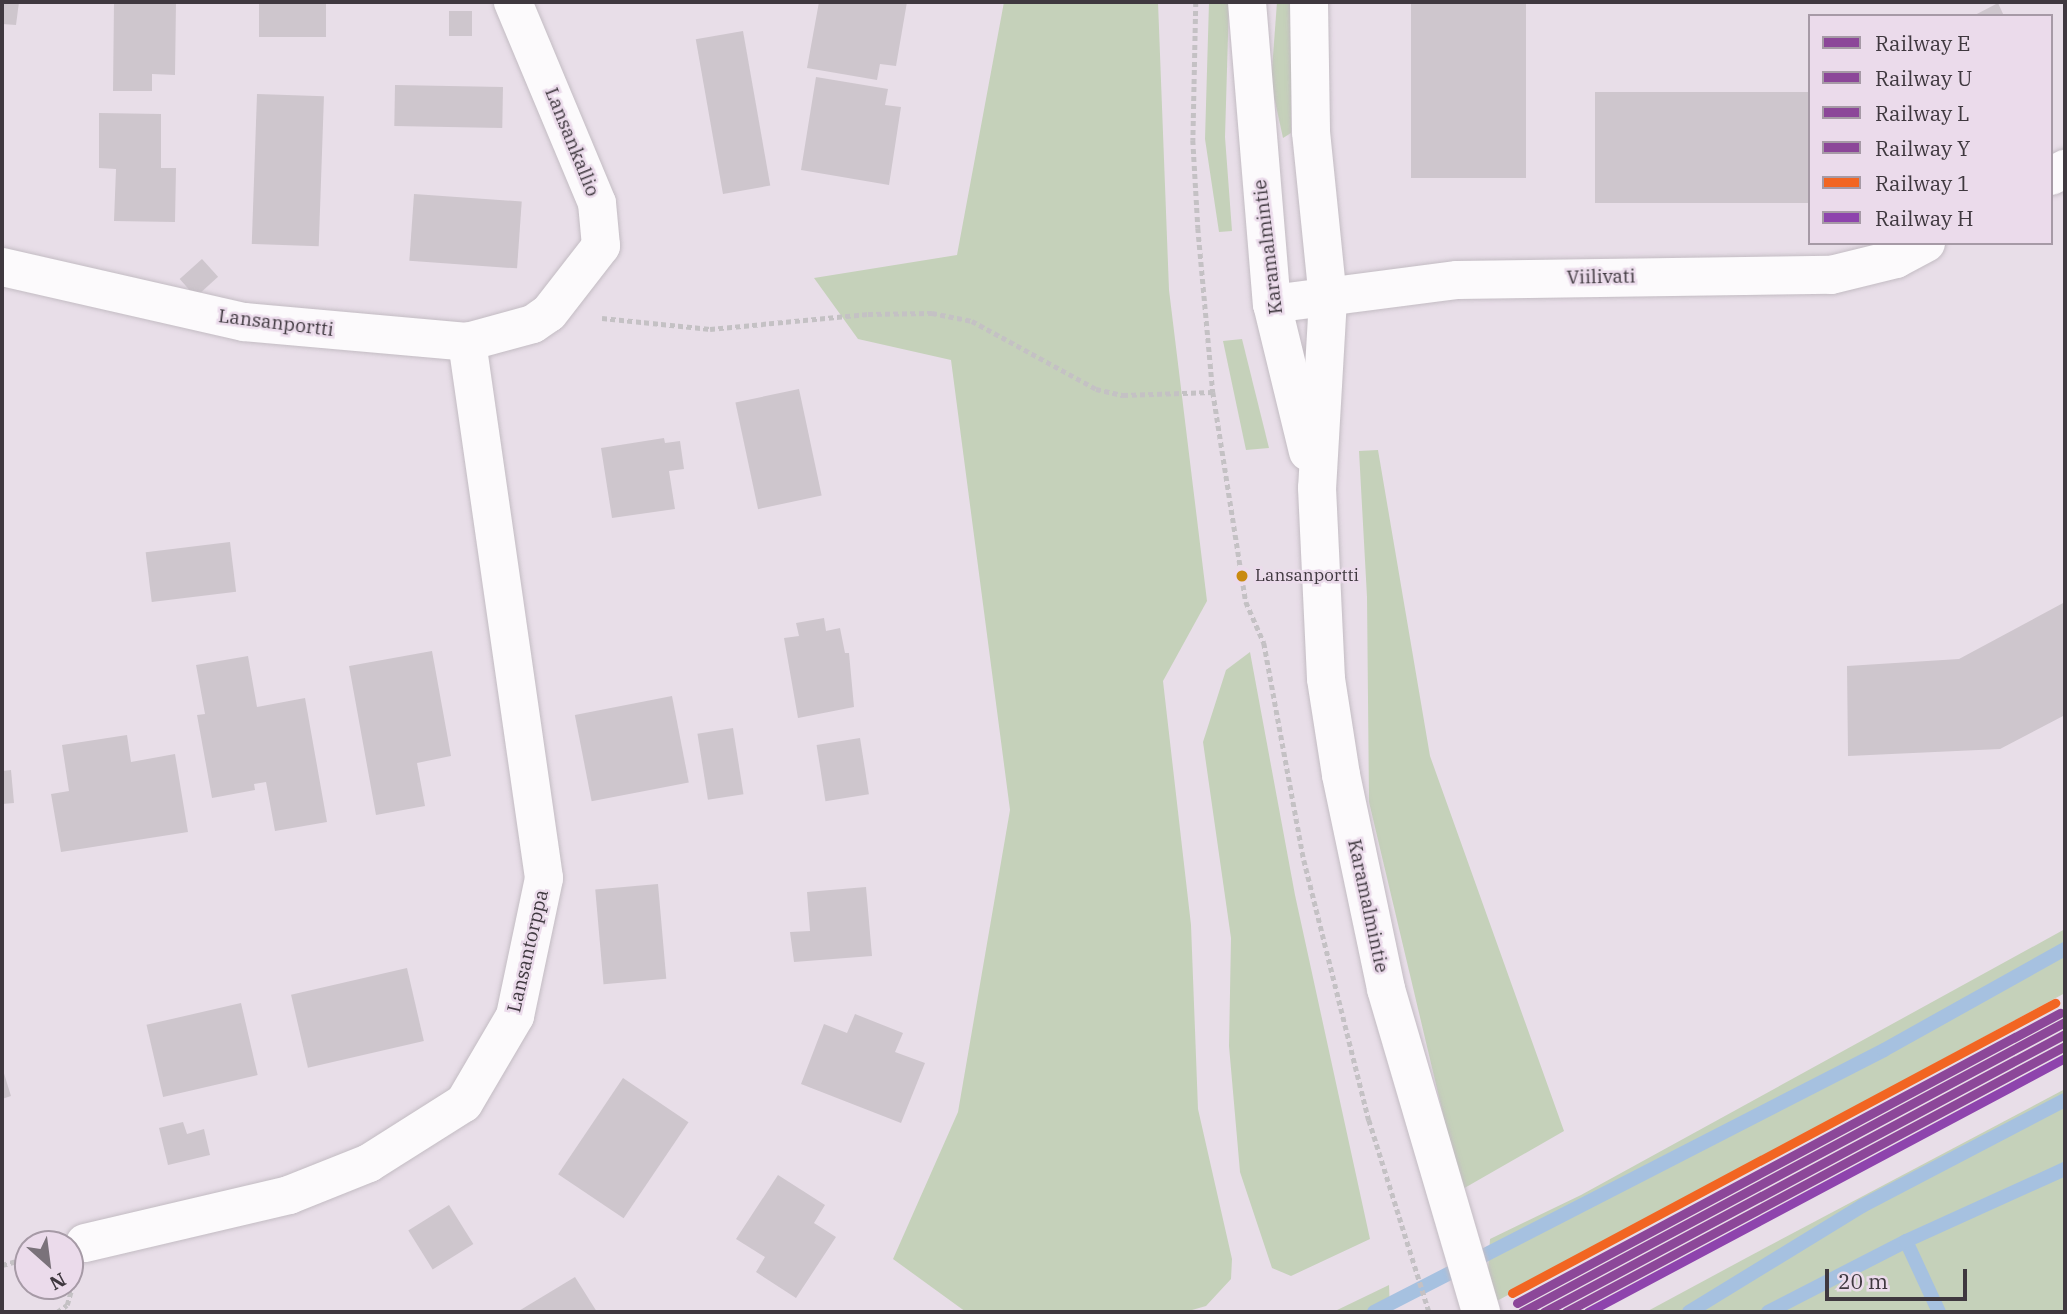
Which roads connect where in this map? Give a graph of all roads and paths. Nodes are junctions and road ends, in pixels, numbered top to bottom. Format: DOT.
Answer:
graph roads {
  1 [pos="513,2"];
  2 [pos="1196,2"];
  3 [pos="1247,2"];
  4 [pos="1309,2"];
  5 [pos="1922,245"];
  6 [pos="2,267"];
  7 [pos="1328,299"];
  8 [pos="1272,304"];
  9 [pos="549,313"];
  10 [pos="467,342"];
  11 [pos="1213,392"];
  12 [pos="1317,488"];
  13 [pos="85,1243"];
  14 [pos="1429,1312"];
  15 [pos="1481,1312"];
  1 -- 9 [label="street, Lansankallio"];
  2 -- 11 [label="path"];
  3 -- 8 [label="street, Karamalmintie"];
  4 -- 7 [label="street, Karamalmintie"];
  5 -- 7 [label="street, Viilivati"];
  6 -- 10 [label="street, Lansanportti"];
  7 -- 8 [label="street, Viilivati"];
  7 -- 12 [label="street, Karamalmintie"];
  8 -- 12 [label="street, Karamalmintie"];
  9 -- 10 [label="street, Lansanportti"];
  9 -- 11 [label="path"];
  10 -- 13 [label="street, Lansantorppa"];
  11 -- 14 [label="path"];
  12 -- 15 [label="street, Karamalmintie"];
}
